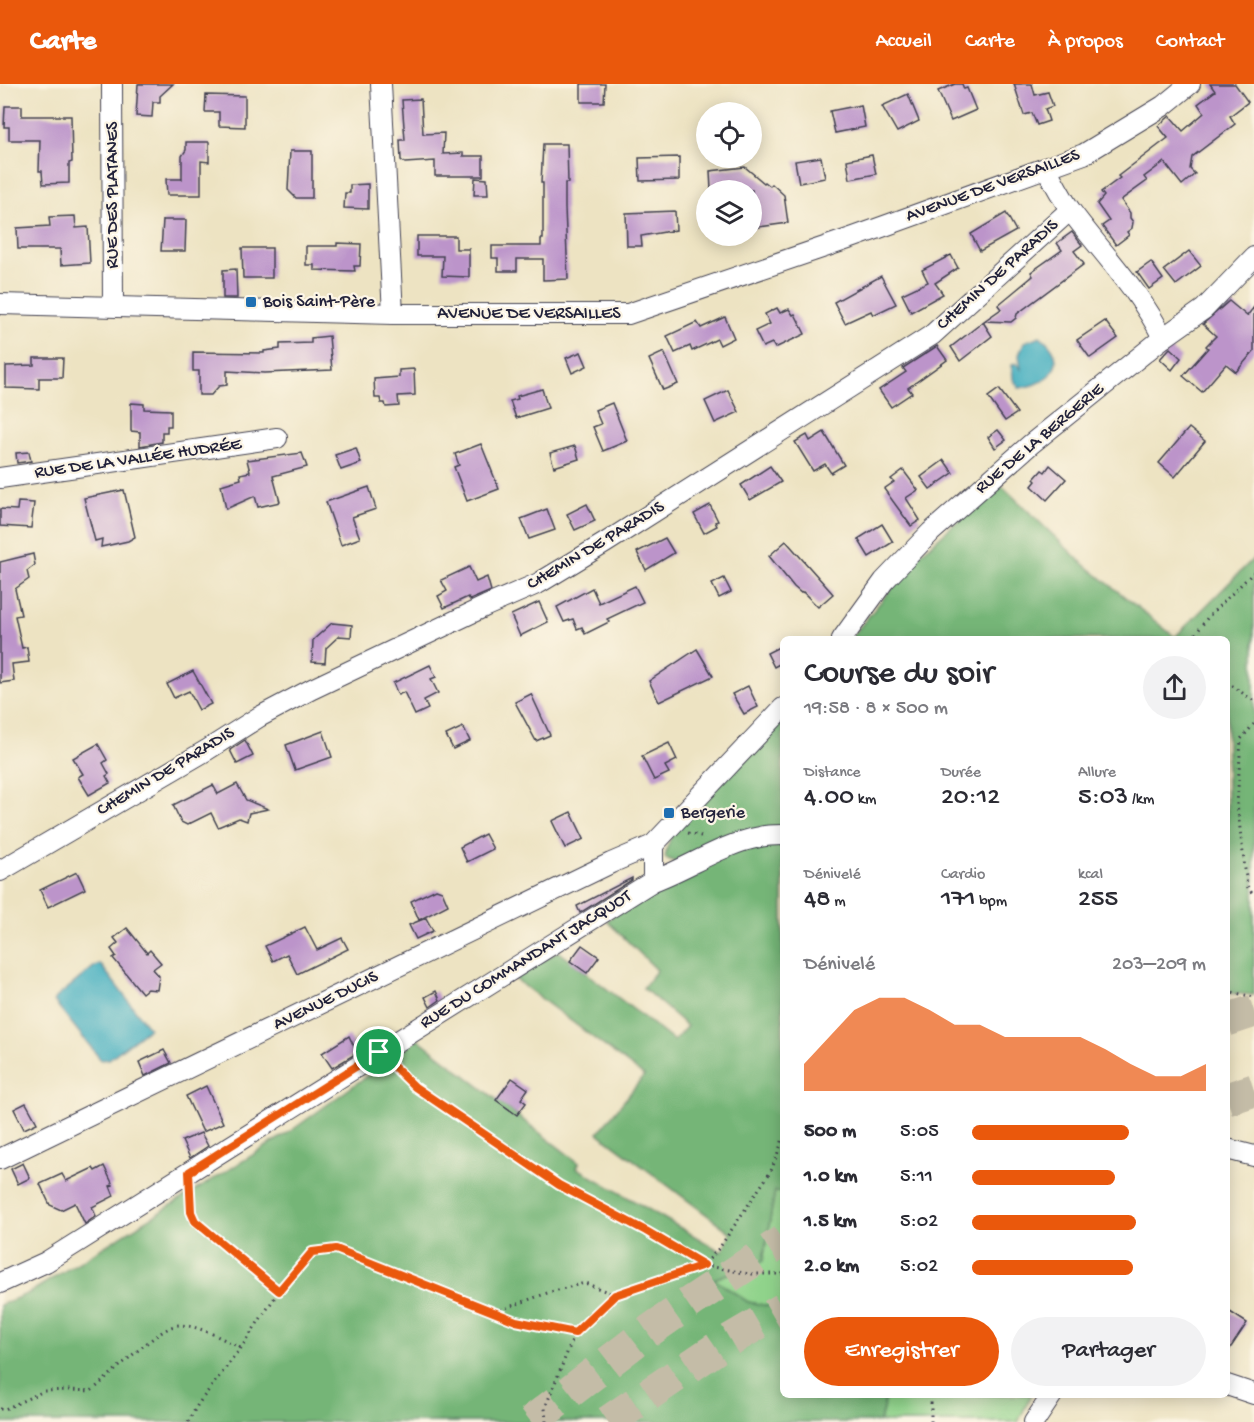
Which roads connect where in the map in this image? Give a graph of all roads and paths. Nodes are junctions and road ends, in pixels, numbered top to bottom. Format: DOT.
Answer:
graph roads {
  1 [pos="112,84"];
  2 [pos="381,84"];
  3 [pos="1190,84"];
  4 [pos="1046,168"];
  5 [pos="1070,210"];
  6 [pos="1254,257"];
  7 [pos="0,304"];
  8 [pos="113,306"];
  9 [pos="393,314"];
  10 [pos="1163,338"];
  11 [pos="277,438"];
  12 [pos="0,478"];
  13 [pos="1254,572"];
  14 [pos="844,636"];
  15 [pos="1194,636"];
  16 [pos="1230,684"];
  17 [pos="1254,701"];
  18 [pos="780,711"];
  19 [pos="1254,724"];
  20 [pos="682,831"];
  21 [pos="780,835"];
  22 [pos="710,838"];
  23 [pos="653,845"];
  24 [pos="0,871"];
  25 [pos="653,881"];
  26 [pos="1254,896"];
  27 [pos="1230,992"];
  28 [pos="1254,997"];
  29 [pos="379,1052"];
  30 [pos="780,1147"];
  31 [pos="1230,1150"];
  32 [pos="1254,1156"];
  33 [pos="0,1159"];
  34 [pos="189,1172"];
  35 [pos="704,1265"];
  36 [pos="780,1274"];
  37 [pos="0,1283"];
  38 [pos="279,1291"];
  39 [pos="615,1295"];
  40 [pos="495,1312"];
  41 [pos="575,1333"];
  42 [pos="241,1348"];
  43 [pos="1230,1385"];
  44 [pos="1254,1394"];
  45 [pos="931,1398"];
  46 [pos="1050,1398"];
  47 [pos="0,1409"];
  48 [pos="188,1422"];
  49 [pos="546,1422"];
  50 [pos="931,1422"];
  51 [pos="1034,1422"];
  1 -- 8 [label="street, RUE DES PLATANES"];
  2 -- 9 [label="street"];
  3 -- 4 [label="street, AVENUE DE VERSAILLES"];
  4 -- 5 [label="street"];
  4 -- 9 [label="street, AVENUE DE VERSAILLES"];
  5 -- 10 [label="street"];
  5 -- 24 [label="street, CHEMIN DE PARADIS"];
  6 -- 10 [label="street, RUE DE LA BERGERIE"];
  7 -- 8 [label="street, AVENUE DE VERSAILLES"];
  8 -- 9 [label="street, AVENUE DE VERSAILLES"];
  10 -- 14 [label="street, RUE DE LA BERGERIE"];
  11 -- 12 [label="street, RUE DE LA VALLÉE HUDRÉE"];
  13 -- 15 [label="path"];
  16 -- 17 [label="path"];
  18 -- 23 [label="street"];
  19 -- 26 [label="path"];
  20 -- 22 [label="path"];
  21 -- 25 [label="street, RUE DU COMMANDANT JACQUOT"];
  23 -- 25 [label="street"];
  23 -- 33 [label="street, AVENUE DUCIS"];
  25 -- 29 [label="street, RUE DU COMMANDANT JACQUOT"];
  27 -- 28 [label="path"];
  29 -- 34 [label="street, RUE DU COMMANDANT JACQUOT"];
  29 -- 35 [label="path"];
  30 -- 35 [label="path"];
  31 -- 32 [label="street"];
  34 -- 37 [label="street, RUE DU COMMANDANT JACQUOT"];
  34 -- 38 [label="path"];
  35 -- 36 [label="path"];
  35 -- 39 [label="path"];
  38 -- 40 [label="path"];
  38 -- 42 [label="path"];
  39 -- 40 [label="path"];
  39 -- 41 [label="path"];
  40 -- 41 [label="path"];
  41 -- 49 [label="path"];
  42 -- 47 [label="path"];
  42 -- 48 [label="path"];
  43 -- 44 [label="street"];
  45 -- 50 [label="path"];
  46 -- 51 [label="street"];
}
